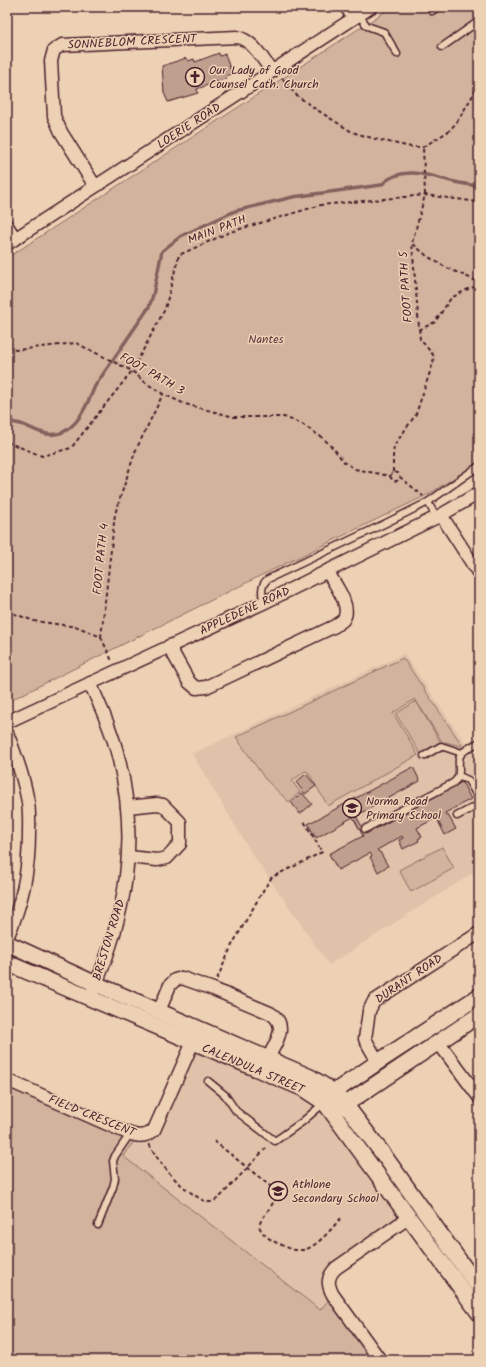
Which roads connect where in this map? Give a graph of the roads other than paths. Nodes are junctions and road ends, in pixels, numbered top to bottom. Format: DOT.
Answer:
graph roads {
  1 [pos="346,7"];
  2 [pos="371,7"];
  3 [pos="429,7"];
  4 [pos="438,7"];
  5 [pos="356,17"];
  6 [pos="479,21"];
  7 [pos="442,47"];
  8 [pos="397,54"];
  9 [pos="277,75"];
  10 [pos="95,186"];
  11 [pos="7,226"];
  12 [pos="11,241"];
  13 [pos="479,466"];
  14 [pos="479,493"];
  15 [pos="428,502"];
  16 [pos="438,516"];
  17 [pos="327,571"];
  18 [pos="479,574"];
  19 [pos="263,603"];
  20 [pos="169,646"];
  21 [pos="90,683"];
  22 [pos="7,722"];
  23 [pos="7,733"];
  24 [pos="479,742"];
  25 [pos="462,753"];
  26 [pos="424,756"];
  27 [pos="459,776"];
  28 [pos="479,799"];
  29 [pos="479,803"];
  30 [pos="127,807"];
  31 [pos="457,816"];
  32 [pos="365,829"];
  33 [pos="129,857"];
  34 [pos="479,933"];
  35 [pos="7,938"];
  36 [pos="7,943"];
  37 [pos="7,963"];
  38 [pos="96,984"];
  39 [pos="479,996"];
  40 [pos="90,998"];
  41 [pos="460,1008"];
  42 [pos="159,1011"];
  43 [pos="474,1018"];
  44 [pos="192,1042"];
  45 [pos="438,1042"];
  46 [pos="268,1058"];
  47 [pos="378,1062"];
  48 [pos="7,1080"];
  49 [pos="208,1081"];
  50 [pos="479,1097"];
  51 [pos="331,1103"];
  52 [pos="345,1104"];
  53 [pos="130,1134"];
  54 [pos="408,1218"];
  55 [pos="98,1225"];
  56 [pos="479,1288"];
  57 [pos="479,1311"];
  58 [pos="380,1360"];
  1 -- 5 [label="street"];
  2 -- 5 [label="street, LOERIE ROAD"];
  3 -- 4 [label="lane"];
  5 -- 8 [label="lane"];
  5 -- 9 [label="street, LOERIE ROAD"];
  6 -- 7 [label="lane"];
  9 -- 10 [label="street, LOERIE ROAD"];
  9 -- 10 [label="street, SONNEBLOM CRESCENT"];
  10 -- 12 [label="street, LOERIE ROAD"];
  11 -- 12 [label="street"];
  13 -- 15 [label="lane"];
  14 -- 16 [label="street, APPLEDENE ROAD"];
  15 -- 16 [label="lane"];
  15 -- 19 [label="lane"];
  16 -- 17 [label="street, APPLEDENE ROAD"];
  16 -- 18 [label="street"];
  17 -- 19 [label="street, APPLEDENE ROAD"];
  17 -- 20 [label="street"];
  19 -- 20 [label="street, APPLEDENE ROAD"];
  20 -- 21 [label="street, APPLEDENE ROAD"];
  21 -- 22 [label="street, APPLEDENE ROAD"];
  21 -- 30 [label="street, BRESTON ROAD"];
  23 -- 35 [label="street"];
  24 -- 25 [label="lane"];
  25 -- 26 [label="lane"];
  25 -- 27 [label="lane"];
  27 -- 28 [label="lane"];
  27 -- 32 [label="lane"];
  29 -- 31 [label="lane"];
  30 -- 33 [label="street, BRESTON ROAD"];
  30 -- 33 [label="street"];
  33 -- 38 [label="street, BRESTON ROAD"];
  34 -- 47 [label="street, DURANT ROAD"];
  36 -- 38 [label="street, CALENDULA STREET"];
  37 -- 40 [label="street, CALENDULA STREET"];
  38 -- 40 [label="street, BRESTON ROAD"];
  38 -- 42 [label="street, CALENDULA STREET"];
  39 -- 41 [label="street"];
  40 -- 44 [label="street, CALENDULA STREET"];
  41 -- 43 [label="street"];
  41 -- 47 [label="street"];
  42 -- 46 [label="street, CALENDULA STREET"];
  42 -- 46 [label="street, CALENDULA STREET"];
  43 -- 45 [label="street"];
  44 -- 51 [label="street, CALENDULA STREET"];
  44 -- 53 [label="street, FIELD CRESCENT"];
  45 -- 50 [label="street"];
  45 -- 52 [label="street"];
  46 -- 51 [label="street, CALENDULA STREET"];
  47 -- 51 [label="street"];
  48 -- 53 [label="street, FIELD CRESCENT"];
  49 -- 51 [label="lane"];
  51 -- 52 [label="street, CALENDULA STREET"];
  51 -- 54 [label="street, CALENDULA STREET"];
  52 -- 56 [label="street, CALENDULA STREET"];
  53 -- 55 [label="lane"];
  54 -- 57 [label="street, CALENDULA STREET"];
  54 -- 58 [label="street"];
}
